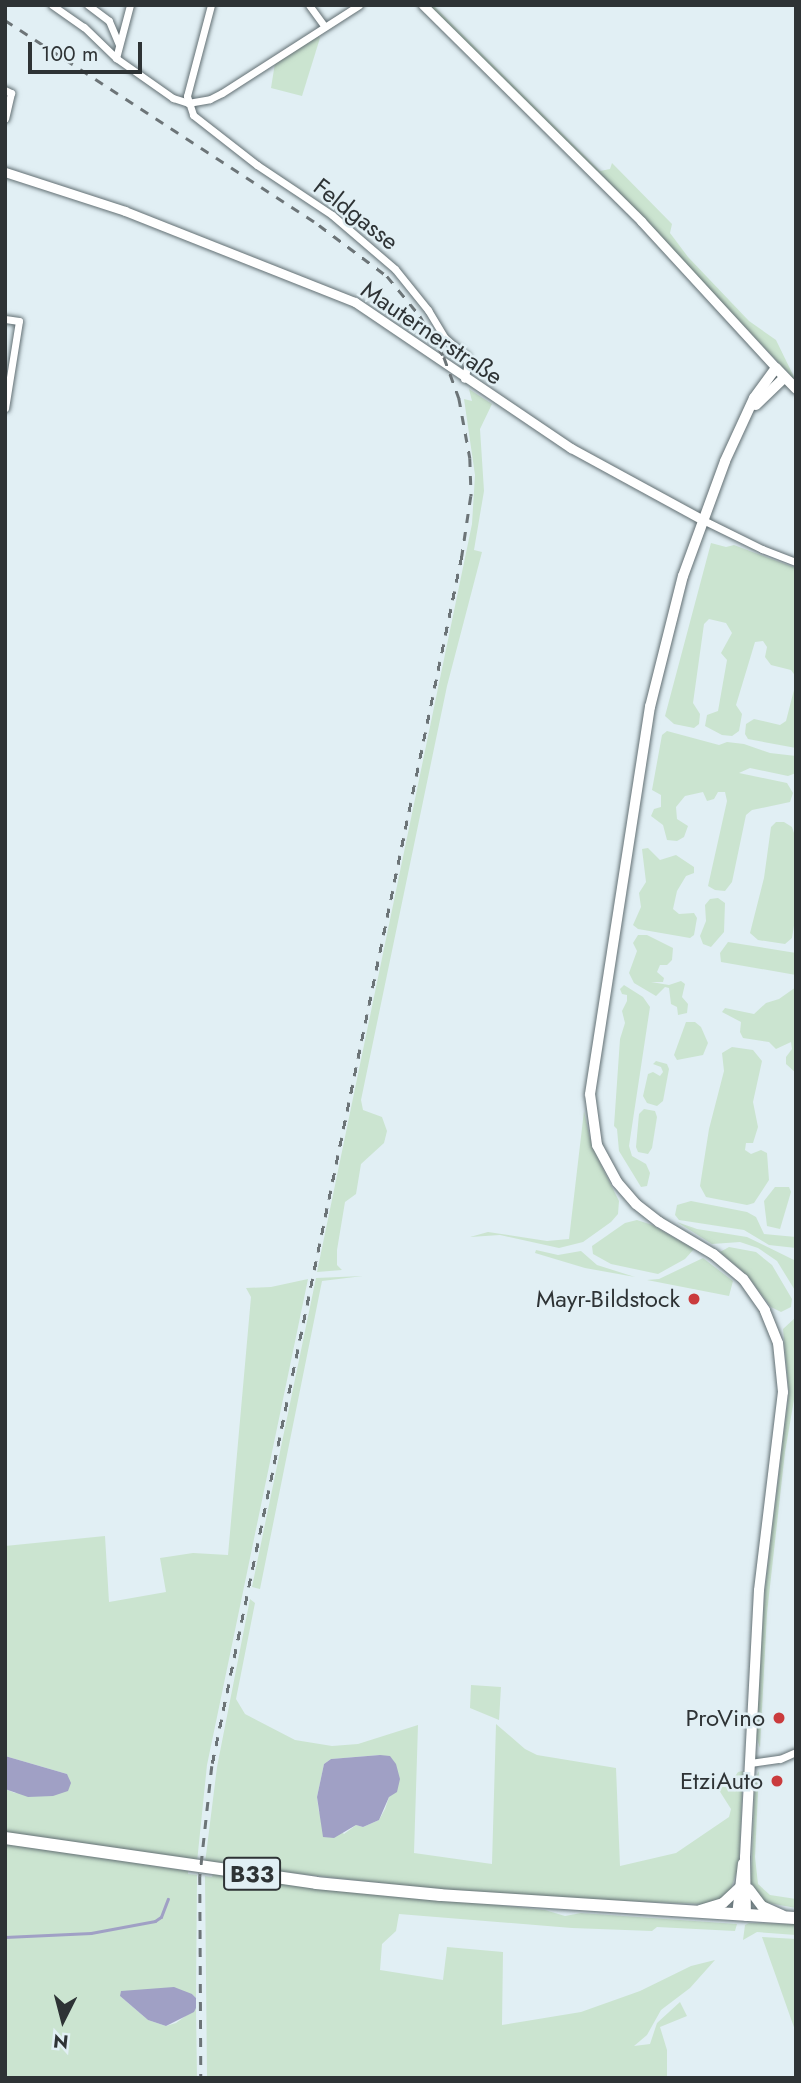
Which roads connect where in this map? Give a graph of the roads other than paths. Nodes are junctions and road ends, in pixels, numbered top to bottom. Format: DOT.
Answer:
graph roads {
  1 [pos="52,5"];
  2 [pos="89,5"];
  3 [pos="130,5"];
  4 [pos="211,5"];
  5 [pos="309,5"];
  6 [pos="359,5"];
  7 [pos="423,5"];
  8 [pos="324,26"];
  9 [pos="119,44"];
  10 [pos="116,58"];
  11 [pos="5,90"];
  12 [pos="188,103"];
  13 [pos="5,118"];
  14 [pos="5,172"];
  15 [pos="5,319"];
  16 [pos="776,368"];
  17 [pos="784,378"];
  18 [pos="464,379"];
  19 [pos="796,389"];
  20 [pos="5,408"];
  21 [pos="744,421"];
  22 [pos="702,520"];
  23 [pos="796,562"];
  24 [pos="796,1752"];
  25 [pos="750,1763"];
  26 [pos="5,1838"];
  27 [pos="743,1888"];
  28 [pos="684,1912"];
  29 [pos="742,1915"];
  30 [pos="793,1918"];
  1 -- 10 [label="street"];
  2 -- 9 [label="street"];
  3 -- 9 [label="street"];
  4 -- 12 [label="street"];
  5 -- 8 [label="street"];
  6 -- 8 [label="street"];
  7 -- 16 [label="street"];
  8 -- 12 [label="street"];
  9 -- 10 [label="street"];
  10 -- 12 [label="street"];
  11 -- 13 [label="street"];
  12 -- 18 [label="street, Feldgasse"];
  14 -- 18 [label="street, Mauternerstraße"];
  15 -- 20 [label="street"];
  16 -- 17 [label="main road"];
  16 -- 21 [label="main road"];
  17 -- 19 [label="main road"];
  17 -- 21 [label="main road"];
  18 -- 22 [label="street, Mauternerstraße"];
  21 -- 22 [label="main road"];
  22 -- 23 [label="street"];
  22 -- 25 [label="main road"];
  24 -- 25 [label="street"];
  25 -- 27 [label="main road"];
  26 -- 28 [label="highway, B33"];
  27 -- 28 [label="main road, B33"];
  27 -- 29 [label="main road"];
  27 -- 30 [label="main road, B33"];
  28 -- 29 [label="highway, B33"];
  29 -- 30 [label="highway, B33"];
}
